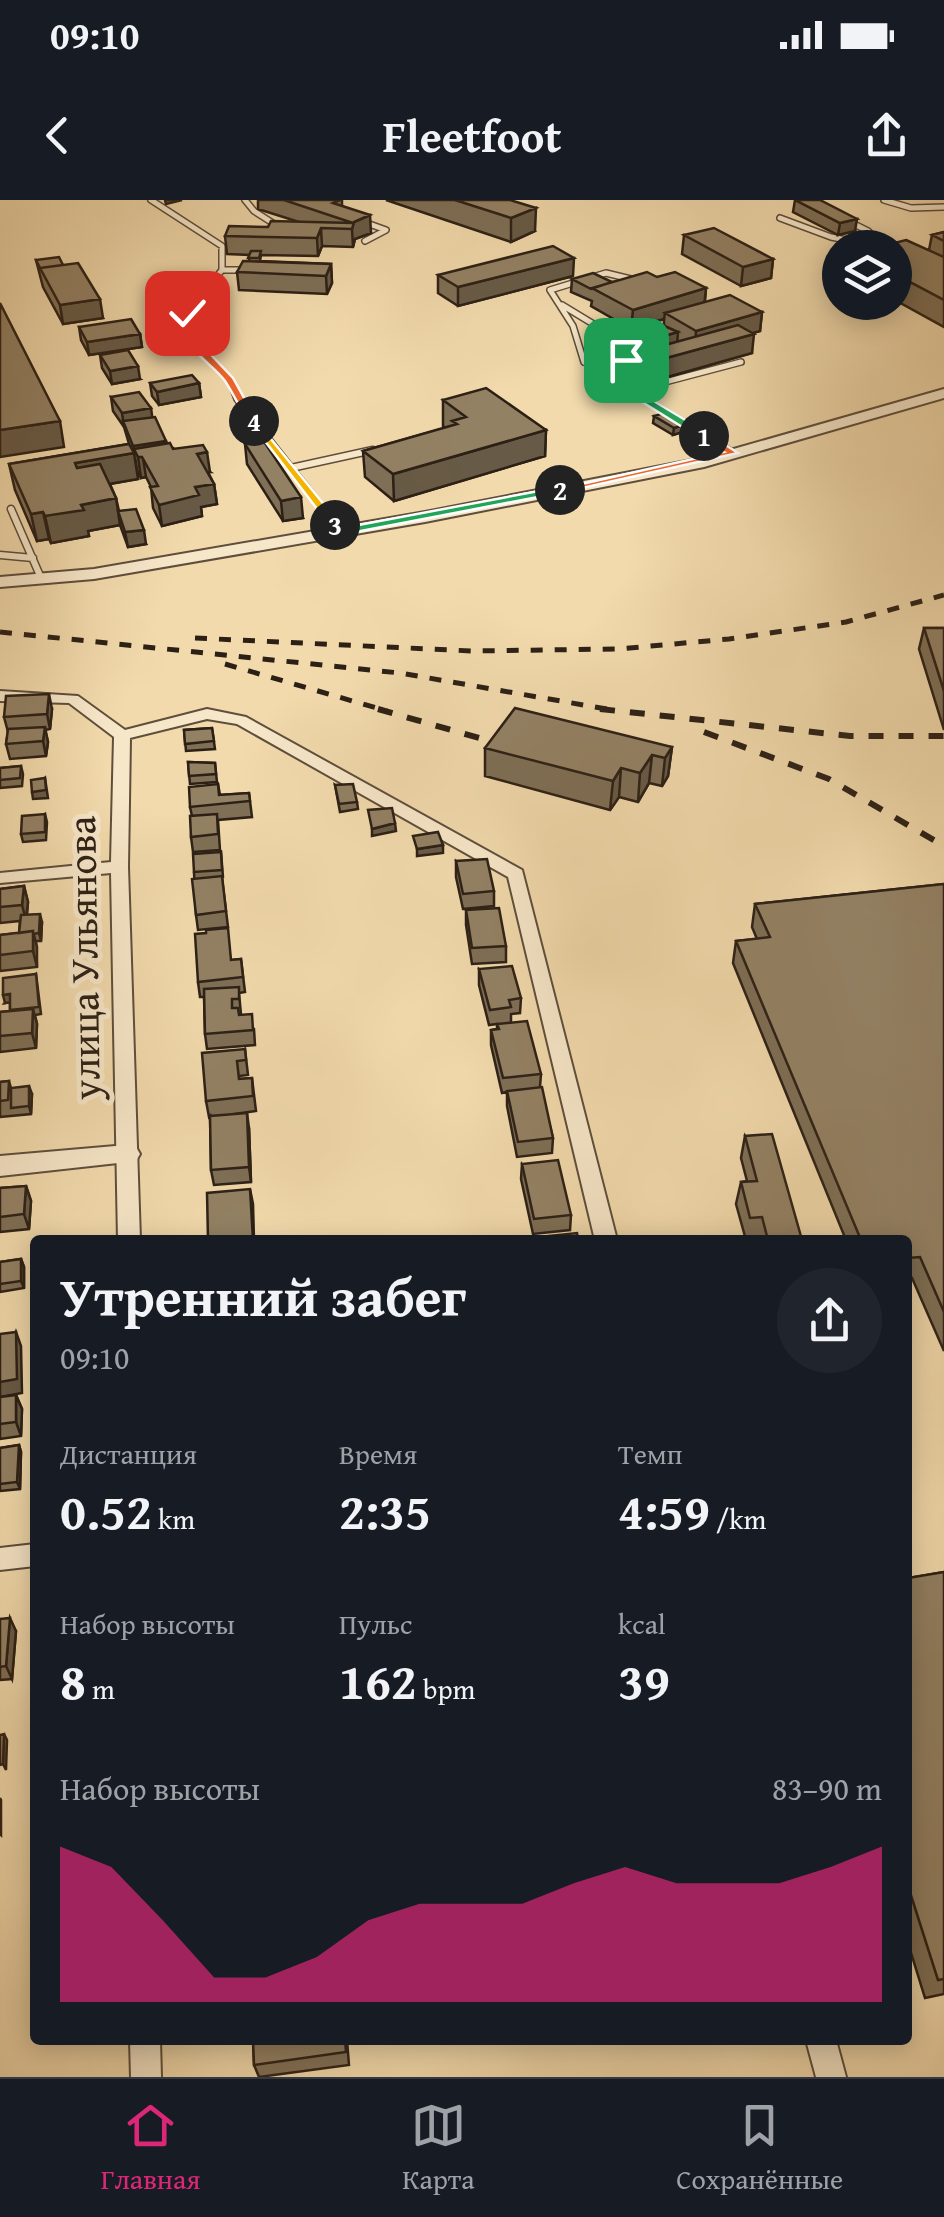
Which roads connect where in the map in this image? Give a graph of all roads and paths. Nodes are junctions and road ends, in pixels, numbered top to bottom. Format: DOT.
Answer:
graph roads {
  1 [pos="152,200"];
  2 [pos="245,200"];
  3 [pos="884,200"];
  4 [pos="944,206"];
  5 [pos="839,216"];
  6 [pos="350,217"];
  7 [pos="780,218"];
  8 [pos="282,228"];
  9 [pos="866,230"];
  10 [pos="822,234"];
  11 [pos="364,241"];
  12 [pos="222,270"];
  13 [pos="261,270"];
  14 [pos="636,279"];
  15 [pos="624,284"];
  16 [pos="649,285"];
  17 [pos="558,303"];
  18 [pos="590,319"];
  19 [pos="573,326"];
  20 [pos="661,353"];
  21 [pos="626,360"];
  22 [pos="742,362"];
  23 [pos="591,367"];
  24 [pos="632,391"];
  25 [pos="944,393"];
  26 [pos="383,448"];
  27 [pos="733,453"];
  28 [pos="291,468"];
  29 [pos="11,508"];
  30 [pos="340,532"];
  31 [pos="0,555"];
  32 [pos="33,558"];
  33 [pos="42,578"];
  34 [pos="0,582"];
  35 [pos="0,696"];
  36 [pos="122,735"];
  37 [pos="119,868"];
  38 [pos="0,878"];
  39 [pos="127,1154"];
  40 [pos="0,1166"];
  41 [pos="129,1235"];
  42 [pos="605,1235"];
  43 [pos="30,1555"];
  44 [pos="0,1559"];
  45 [pos="146,2045"];
  46 [pos="822,2045"];
  47 [pos="146,2077"];
  48 [pos="830,2077"];
  1 -- 12 [label="lane"];
  2 -- 8 [label="lane"];
  3 -- 4 [label="lane"];
  5 -- 9 [label="lane"];
  6 -- 11 [label="lane"];
  7 -- 10 [label="lane"];
  12 -- 13 [label="lane"];
  12 -- 28 [label="lane"];
  14 -- 15 [label="lane"];
  14 -- 16 [label="lane"];
  14 -- 17 [label="lane"];
  17 -- 18 [label="lane"];
  17 -- 19 [label="lane"];
  18 -- 19 [label="lane"];
  18 -- 21 [label="lane"];
  19 -- 23 [label="lane"];
  20 -- 21 [label="lane"];
  21 -- 23 [label="lane"];
  22 -- 24 [label="lane"];
  23 -- 24 [label="lane"];
  24 -- 27 [label="lane"];
  25 -- 27 [label="street"];
  26 -- 28 [label="lane"];
  27 -- 30 [label="street"];
  28 -- 30 [label="lane"];
  29 -- 32 [label="lane"];
  30 -- 33 [label="street"];
  31 -- 32 [label="lane"];
  32 -- 33 [label="lane"];
  33 -- 34 [label="street"];
  35 -- 36 [label="street"];
  36 -- 37 [label="street, улица Ульянова"];
  36 -- 42 [label="street"];
  37 -- 38 [label="street"];
  37 -- 39 [label="street, улица Ульянова"];
  39 -- 40 [label="street"];
  39 -- 41 [label="street, улица Ульянова"];
  43 -- 44 [label="street"];
  45 -- 47 [label="street"];
  46 -- 48 [label="street"];
}
